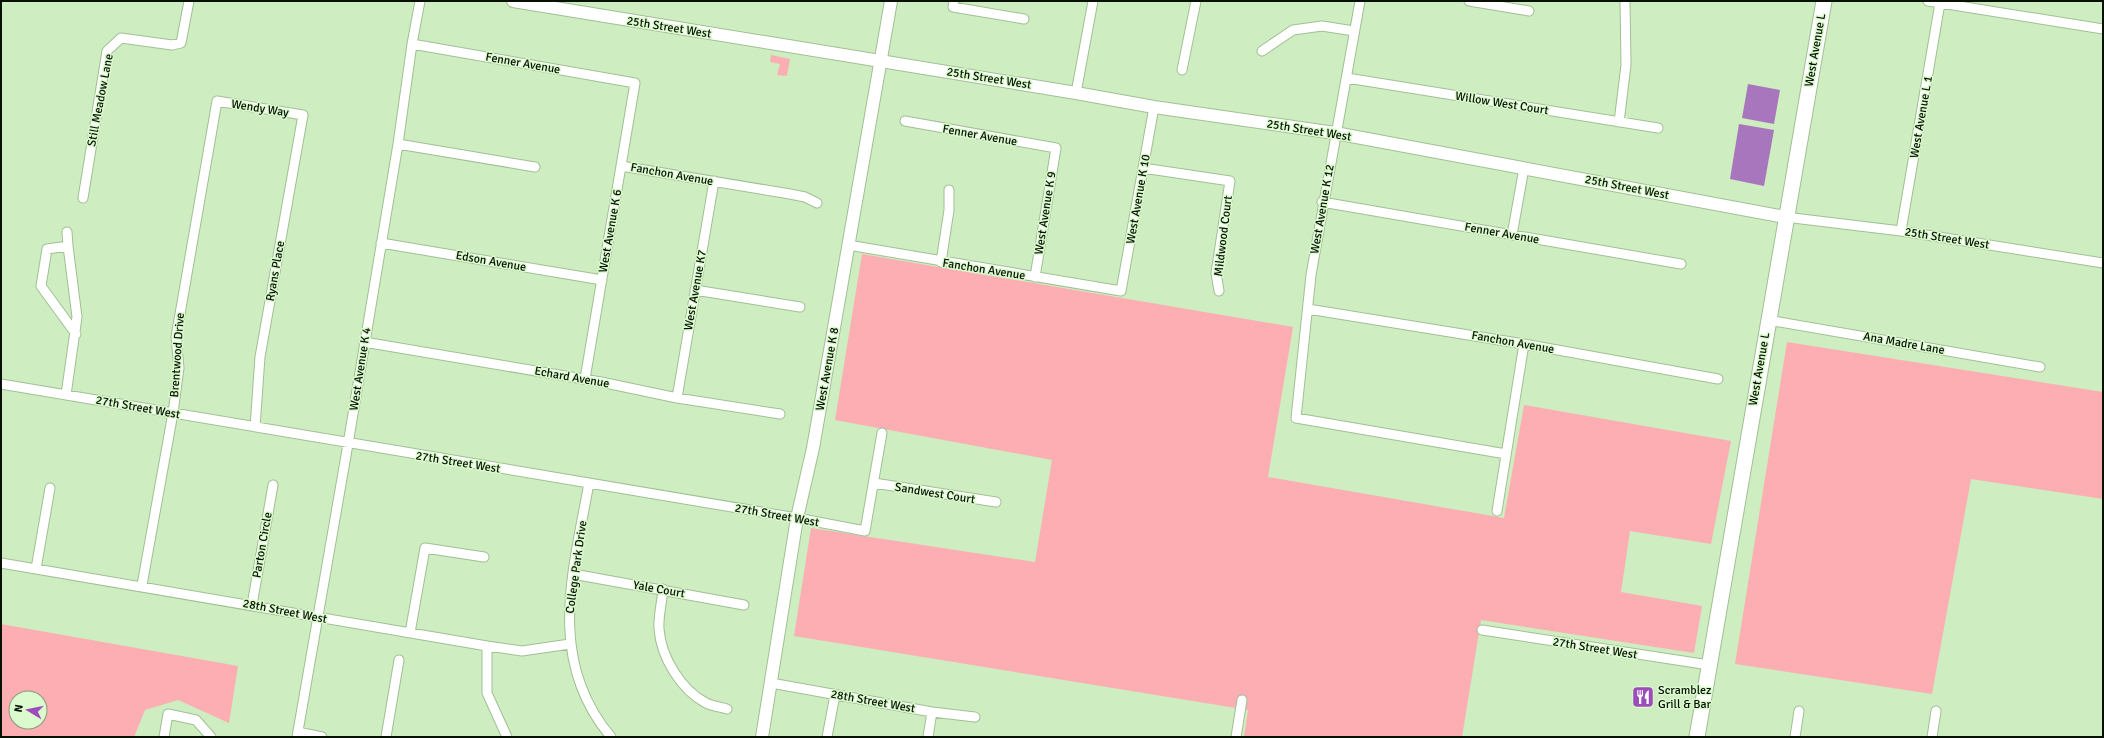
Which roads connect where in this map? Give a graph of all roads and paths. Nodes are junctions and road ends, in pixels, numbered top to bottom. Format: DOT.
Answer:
graph roads {
  1 [pos="189,1"];
  2 [pos="420,1"];
  3 [pos="513,1"];
  4 [pos="891,1"];
  5 [pos="954,1"];
  6 [pos="1093,1"];
  7 [pos="1196,1"];
  8 [pos="1360,1"];
  9 [pos="1468,1"];
  10 [pos="1625,1"];
  11 [pos="1824,1"];
  12 [pos="1928,1"];
  13 [pos="1940,3"];
  14 [pos="1528,11"];
  15 [pos="1024,19"];
  16 [pos="2103,29"];
  17 [pos="1354,32"];
  18 [pos="412,44"];
  19 [pos="1262,51"];
  20 [pos="881,61"];
  21 [pos="1182,70"];
  22 [pos="1347,78"];
  23 [pos="635,83"];
  24 [pos="1076,93"];
  25 [pos="217,101"];
  26 [pos="1154,107"];
  27 [pos="303,115"];
  28 [pos="905,121"];
  29 [pos="1619,122"];
  30 [pos="1658,128"];
  31 [pos="1335,134"];
  32 [pos="398,144"];
  33 [pos="1056,148"];
  34 [pos="621,166"];
  35 [pos="535,167"];
  36 [pos="1143,168"];
  37 [pos="1524,168"];
  38 [pos="714,181"];
  39 [pos="949,190"];
  40 [pos="83,198"];
  41 [pos="1322,202"];
  42 [pos="817,203"];
  43 [pos="1786,217"];
  44 [pos="1901,230"];
  45 [pos="67,232"];
  46 [pos="1512,235"];
  47 [pos="380,243"];
  48 [pos="848,245"];
  49 [pos="68,246"];
  50 [pos="941,262"];
  51 [pos="2103,263"];
  52 [pos="1681,264"];
  53 [pos="1035,277"];
  54 [pos="602,280"];
  55 [pos="695,290"];
  56 [pos="1121,291"];
  57 [pos="1218,291"];
  58 [pos="800,307"];
  59 [pos="1308,309"];
  60 [pos="1768,320"];
  61 [pos="76,334"];
  62 [pos="364,342"];
  63 [pos="1524,344"];
  64 [pos="2040,367"];
  65 [pos="1718,379"];
  66 [pos="585,380"];
  67 [pos="1,384"];
  68 [pos="66,395"];
  69 [pos="677,398"];
  70 [pos="173,413"];
  71 [pos="780,414"];
  72 [pos="255,427"];
  73 [pos="882,433"];
  74 [pos="348,444"];
  75 [pos="1506,454"];
  76 [pos="589,483"];
  77 [pos="874,483"];
  78 [pos="272,486"];
  79 [pos="50,488"];
  80 [pos="996,502"];
  81 [pos="1497,511"];
  82 [pos="797,518"];
  83 [pos="484,557"];
  84 [pos="1,563"];
  85 [pos="36,569"];
  86 [pos="573,574"];
  87 [pos="142,585"];
  88 [pos="663,589"];
  89 [pos="252,604"];
  90 [pos="744,605"];
  91 [pos="318,618"];
  92 [pos="1482,630"];
  93 [pos="410,633"];
  94 [pos="570,644"];
  95 [pos="487,646"];
  96 [pos="399,660"];
  97 [pos="1708,665"];
  98 [pos="771,683"];
  99 [pos="835,695"];
  100 [pos="1242,700"];
  101 [pos="727,709"];
  102 [pos="1799,711"];
  103 [pos="1936,711"];
  104 [pos="932,712"];
  105 [pos="975,717"];
  106 [pos="297,735"];
  107 [pos="164,737"];
  108 [pos="211,737"];
  109 [pos="322,737"];
  110 [pos="386,737"];
  111 [pos="508,737"];
  112 [pos="611,737"];
  113 [pos="762,737"];
  114 [pos="828,737"];
  115 [pos="928,737"];
  116 [pos="1236,737"];
  117 [pos="1697,737"];
  118 [pos="1795,737"];
  119 [pos="1932,737"];
  1 -- 40 [label="street, Still Meadow Lane"];
  2 -- 18 [label="street, West Avenue K 4"];
  3 -- 20 [label="street, 25th Street West"];
  4 -- 20 [label="street, West Avenue K 8"];
  5 -- 15 [label="street"];
  6 -- 24 [label="street"];
  7 -- 21 [label="street"];
  8 -- 17 [label="street, West Avenue K 12"];
  9 -- 14 [label="street"];
  10 -- 29 [label="street"];
  11 -- 43 [label="main road, West Avenue L"];
  12 -- 13 [label="street"];
  13 -- 16 [label="street"];
  13 -- 44 [label="street, West Avenue L 1"];
  17 -- 19 [label="street"];
  17 -- 22 [label="street, West Avenue K 12"];
  18 -- 23 [label="street, Fenner Avenue"];
  18 -- 32 [label="street, West Avenue K 4"];
  20 -- 24 [label="street, 25th Street West"];
  20 -- 48 [label="street, West Avenue K 8"];
  22 -- 29 [label="street, Willow West Court"];
  22 -- 31 [label="street, West Avenue K 12"];
  23 -- 34 [label="street, West Avenue K 6"];
  24 -- 26 [label="street, 25th Street West"];
  25 -- 27 [label="street, Wendy Way"];
  25 -- 70 [label="street, Brentwood Drive"];
  26 -- 31 [label="street, 25th Street West"];
  26 -- 36 [label="street, West Avenue K 10"];
  27 -- 72 [label="street, Ryans Place"];
  28 -- 33 [label="street, Fenner Avenue"];
  29 -- 30 [label="street, Willow West Court"];
  31 -- 37 [label="street, 25th Street West"];
  31 -- 41 [label="street, West Avenue K 12"];
  32 -- 35 [label="street"];
  32 -- 47 [label="street, West Avenue K 4"];
  33 -- 53 [label="street, West Avenue K 9"];
  34 -- 38 [label="street, Fanchon Avenue"];
  34 -- 54 [label="street, West Avenue K 6"];
  36 -- 56 [label="street, West Avenue K 10"];
  36 -- 57 [label="street, Mildwood Court"];
  37 -- 43 [label="street, 25th Street West"];
  37 -- 46 [label="street"];
  38 -- 42 [label="street, Fanchon Avenue"];
  38 -- 55 [label="street, West Avenue K7"];
  39 -- 50 [label="street"];
  41 -- 46 [label="street, Fenner Avenue"];
  41 -- 59 [label="street, West Avenue K 12"];
  43 -- 44 [label="street, 25th Street West"];
  43 -- 60 [label="main road, West Avenue L"];
  44 -- 51 [label="street, 25th Street West"];
  45 -- 49 [label="street"];
  46 -- 52 [label="street, Fenner Avenue"];
  47 -- 54 [label="street, Edson Avenue"];
  47 -- 62 [label="street, West Avenue K 4"];
  48 -- 50 [label="street, Fanchon Avenue"];
  48 -- 82 [label="street, West Avenue K 8"];
  49 -- 61 [label="street"];
  49 -- 61 [label="street"];
  50 -- 53 [label="street, Fanchon Avenue"];
  53 -- 56 [label="street, Fanchon Avenue"];
  54 -- 66 [label="street, West Avenue K 6"];
  55 -- 58 [label="street"];
  55 -- 69 [label="street, West Avenue K7"];
  59 -- 63 [label="street, Fanchon Avenue"];
  59 -- 75 [label="street, West Avenue K 12"];
  60 -- 64 [label="street, Ana Madre Lane"];
  60 -- 97 [label="main road, West Avenue L"];
  61 -- 68 [label="street"];
  62 -- 66 [label="street, Echard Avenue"];
  62 -- 74 [label="street, West Avenue K 4"];
  63 -- 65 [label="street, Fanchon Avenue"];
  63 -- 75 [label="street"];
  66 -- 69 [label="street, Echard Avenue"];
  67 -- 68 [label="street, 27th Street West"];
  68 -- 70 [label="street, 27th Street West"];
  69 -- 71 [label="street, Echard Avenue"];
  70 -- 72 [label="street, 27th Street West"];
  70 -- 87 [label="street, Brentwood Drive"];
  72 -- 74 [label="street, 27th Street West"];
  73 -- 77 [label="street"];
  74 -- 76 [label="street, 27th Street West"];
  74 -- 91 [label="street, West Avenue K 4"];
  75 -- 81 [label="street"];
  76 -- 82 [label="street, 27th Street West"];
  76 -- 86 [label="street, College Park Drive"];
  77 -- 80 [label="street, Sandwest Court"];
  77 -- 82 [label="street, 27th Street West"];
  78 -- 89 [label="street, Parton Circle"];
  79 -- 85 [label="street"];
  82 -- 98 [label="street, West Avenue K 8"];
  83 -- 93 [label="street"];
  84 -- 85 [label="street, 28th Street West"];
  85 -- 87 [label="street, 28th Street West"];
  86 -- 88 [label="street, Yale Court"];
  86 -- 94 [label="street, College Park Drive"];
  87 -- 89 [label="street, 28th Street West"];
  88 -- 90 [label="street, Yale Court"];
  88 -- 101 [label="street"];
  89 -- 91 [label="street, 28th Street West"];
  91 -- 93 [label="street, 28th Street West"];
  91 -- 106 [label="street, West Avenue K 4"];
  92 -- 97 [label="street, 27th Street West"];
  93 -- 95 [label="street, 28th Street West"];
  94 -- 95 [label="street, 28th Street West"];
  94 -- 112 [label="street, College Park Drive"];
  95 -- 111 [label="street"];
  96 -- 110 [label="street"];
  97 -- 117 [label="main road, West Avenue L"];
  98 -- 99 [label="street, 28th Street West"];
  98 -- 113 [label="street, West Avenue K 8"];
  99 -- 104 [label="street, 28th Street West"];
  99 -- 114 [label="street"];
  100 -- 116 [label="street"];
  102 -- 118 [label="street"];
  103 -- 119 [label="street"];
  104 -- 105 [label="street, 28th Street West"];
  104 -- 115 [label="street"];
  106 -- 109 [label="street"];
  107 -- 108 [label="street"];
}
